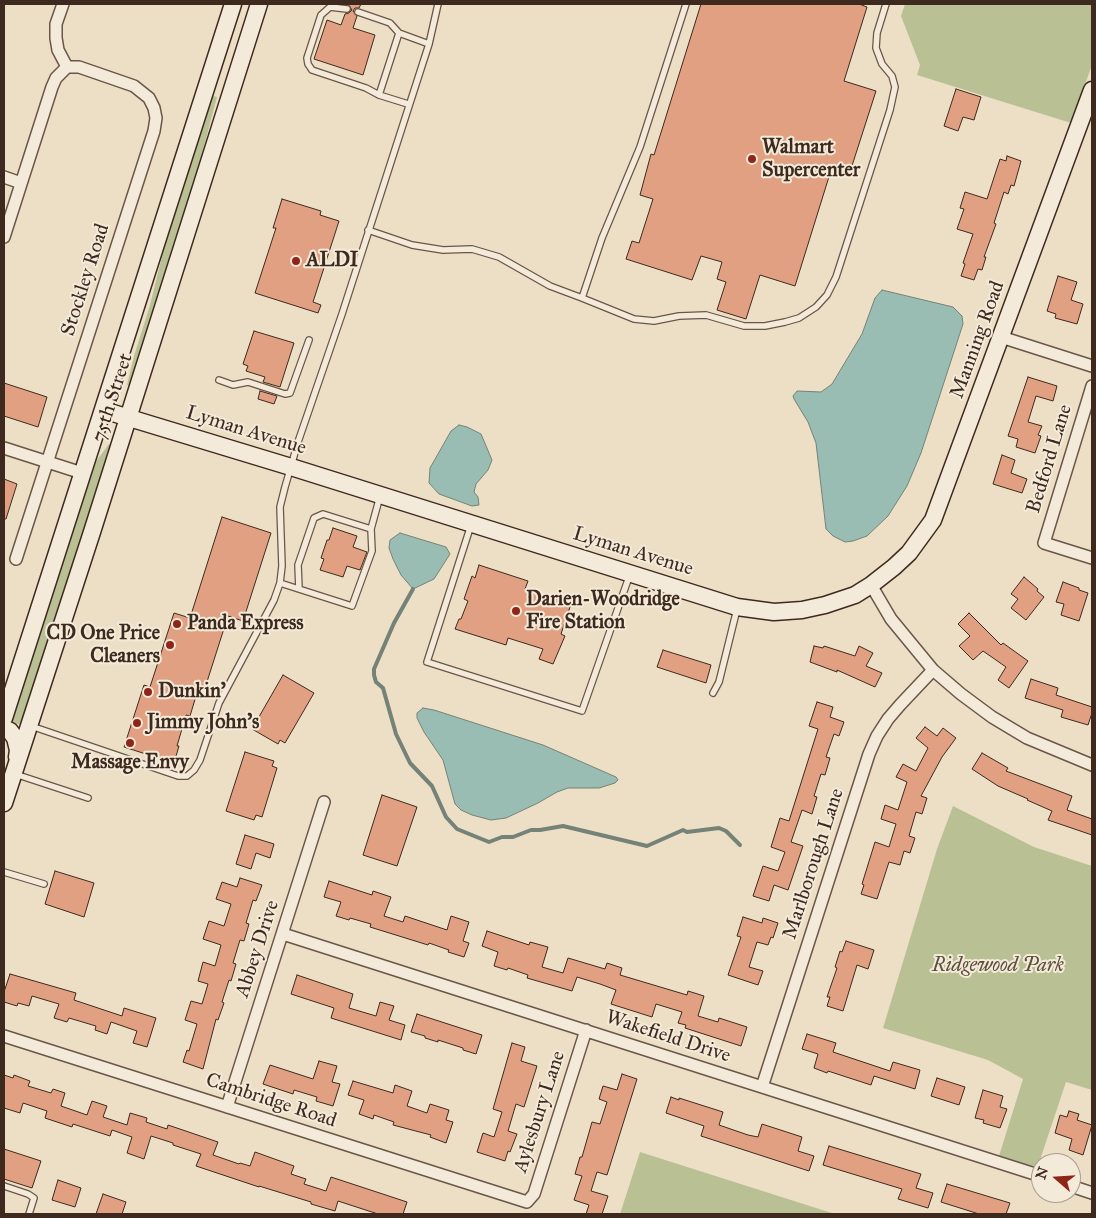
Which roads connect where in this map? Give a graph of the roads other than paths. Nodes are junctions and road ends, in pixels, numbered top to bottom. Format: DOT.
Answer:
graph roads {
  1 [pos="63,4"];
  2 [pos="233,4"];
  3 [pos="259,4"];
  4 [pos="438,4"];
  5 [pos="686,4"];
  6 [pos="886,4"];
  7 [pos="347,9"];
  8 [pos="358,12"];
  9 [pos="398,33"];
  10 [pos="429,44"];
  11 [pos="67,67"];
  12 [pos="1092,90"];
  13 [pos="379,95"];
  14 [pos="408,104"];
  15 [pos="4,177"];
  16 [pos="21,183"];
  17 [pos="368,230"];
  18 [pos="4,237"];
  19 [pos="582,298"];
  20 [pos="1001,338"];
  21 [pos="309,340"];
  22 [pos="1092,366"];
  23 [pos="219,380"];
  24 [pos="1092,386"];
  25 [pos="103,410"];
  26 [pos="129,418"];
  27 [pos="4,448"];
  28 [pos="48,462"];
  29 [pos="291,467"];
  30 [pos="82,473"];
  31 [pos="380,495"];
  32 [pos="471,523"];
  33 [pos="371,529"];
  34 [pos="1092,558"];
  35 [pos="16,559"];
  36 [pos="630,573"];
  37 [pos="280,583"];
  38 [pos="871,585"];
  39 [pos="299,589"];
  40 [pos="738,607"];
  41 [pos="933,670"];
  42 [pos="713,693"];
  43 [pos="4,718"];
  44 [pos="29,725"];
  45 [pos="4,728"];
  46 [pos="1092,765"];
  47 [pos="15,768"];
  48 [pos="88,798"];
  49 [pos="324,802"];
  50 [pos="4,803"];
  51 [pos="4,872"];
  52 [pos="44,884"];
  53 [pos="283,934"];
  54 [pos="586,1030"];
  55 [pos="4,1036"];
  56 [pos="762,1087"];
  57 [pos="228,1107"];
  58 [pos="1031,1173"];
  59 [pos="4,1186"];
  60 [pos="526,1202"];
  61 [pos="29,1214"];
  1 -- 11 [label="street"];
  2 -- 25 [label="main road, 75th Street"];
  3 -- 26 [label="main road, 75th Street"];
  4 -- 10 [label="lane"];
  5 -- 19 [label="lane"];
  6 -- 19 [label="lane"];
  7 -- 13 [label="lane"];
  8 -- 9 [label="lane"];
  9 -- 10 [label="lane"];
  9 -- 13 [label="lane"];
  10 -- 14 [label="lane"];
  11 -- 16 [label="street"];
  11 -- 28 [label="street, Stockley Road"];
  12 -- 20 [label="main road, Manning Road"];
  13 -- 14 [label="lane"];
  14 -- 17 [label="lane"];
  15 -- 16 [label="street"];
  16 -- 18 [label="street"];
  17 -- 19 [label="lane"];
  17 -- 29 [label="lane"];
  20 -- 22 [label="street"];
  20 -- 38 [label="main road, Manning Road"];
  21 -- 23 [label="lane"];
  24 -- 34 [label="street, Bedford Lane"];
  25 -- 26 [label="main road, Lyman Avenue"];
  25 -- 30 [label="main road, 75th Street"];
  26 -- 29 [label="main road, Lyman Avenue"];
  26 -- 44 [label="main road, 75th Street"];
  27 -- 28 [label="street"];
  28 -- 30 [label="street"];
  28 -- 35 [label="street, Stockley Road"];
  29 -- 31 [label="main road, Lyman Avenue"];
  29 -- 37 [label="lane"];
  30 -- 43 [label="main road, 75th Street"];
  31 -- 32 [label="main road, Lyman Avenue"];
  31 -- 33 [label="lane"];
  32 -- 36 [label="main road, Lyman Avenue"];
  32 -- 36 [label="lane"];
  33 -- 39 [label="lane"];
  33 -- 39 [label="lane"];
  36 -- 40 [label="main road, Lyman Avenue"];
  37 -- 39 [label="lane"];
  37 -- 44 [label="lane"];
  38 -- 40 [label="main road, Lyman Avenue"];
  38 -- 41 [label="street"];
  40 -- 42 [label="lane"];
  41 -- 46 [label="street"];
  41 -- 56 [label="street, Marlborough Lane"];
  44 -- 47 [label="main road, 75th Street"];
  45 -- 47 [label="main road"];
  47 -- 48 [label="lane"];
  47 -- 50 [label="main road, 75th Street"];
  49 -- 53 [label="street, Abbey Drive"];
  51 -- 52 [label="lane"];
  53 -- 54 [label="street, Wakefield Drive"];
  53 -- 57 [label="street, Abbey Drive"];
  54 -- 56 [label="street, Wakefield Drive"];
  54 -- 60 [label="street, Aylesbury Lane"];
  55 -- 57 [label="street, Cambridge Road"];
  56 -- 58 [label="street, Wakefield Drive"];
  57 -- 60 [label="street, Cambridge Road"];
  59 -- 61 [label="lane"];
}
